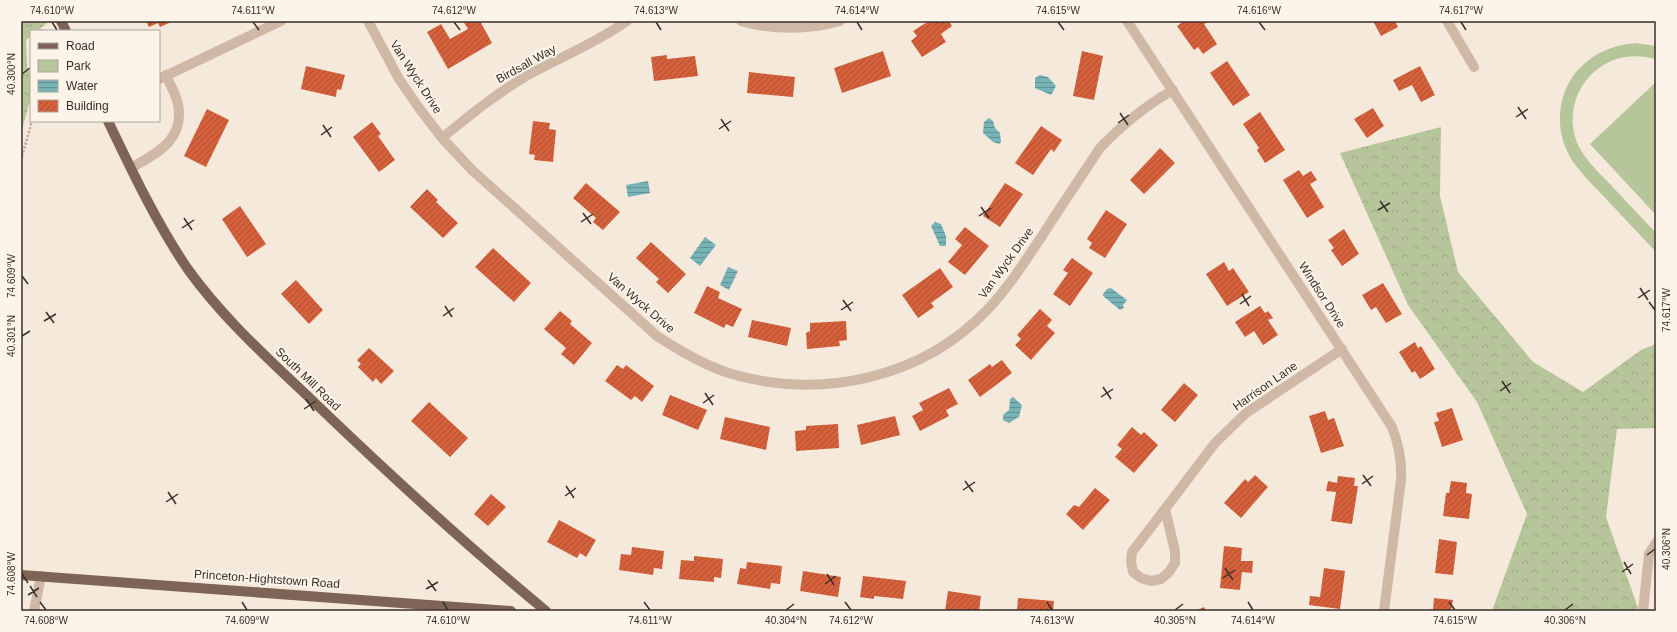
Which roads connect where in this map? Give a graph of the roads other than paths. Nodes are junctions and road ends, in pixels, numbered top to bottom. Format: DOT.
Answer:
graph roads {
  1 [pos="61,21"];
  2 [pos="281,21"];
  3 [pos="368,21"];
  4 [pos="627,21"];
  5 [pos="741,21"];
  6 [pos="840,21"];
  7 [pos="1127,21"];
  8 [pos="1447,21"];
  9 [pos="66,30"];
  10 [pos="1474,66"];
  11 [pos="162,77"];
  12 [pos="1173,90"];
  13 [pos="108,122"];
  14 [pos="442,138"];
  15 [pos="131,168"];
  16 [pos="1342,349"];
  17 [pos="1165,509"];
  18 [pos="1656,543"];
  19 [pos="21,575"];
  20 [pos="41,576"];
  21 [pos="34,611"];
  22 [pos="511,611"];
  23 [pos="546,611"];
  24 [pos="1384,611"];
  25 [pos="1643,611"];
  1 -- 9 [label="main road"];
  2 -- 11 [label="street"];
  3 -- 14 [label="street, Van Wyck Drive"];
  4 -- 14 [label="street, Birdsall Way"];
  5 -- 6 [label="street"];
  7 -- 12 [label="street, Windsor Drive"];
  8 -- 10 [label="street"];
  11 -- 15 [label="street"];
  12 -- 14 [label="street, Van Wyck Drive"];
  12 -- 16 [label="street, Windsor Drive"];
  13 -- 15 [label="main road, South Mill Road"];
  15 -- 23 [label="main road, South Mill Road"];
  16 -- 17 [label="street, Harrison Lane"];
  16 -- 24 [label="street, Windsor Drive"];
  17 -- 17 [label="street, Harrison Lane"];
  18 -- 25 [label="street"];
  19 -- 20 [label="main road, Princeton-Hightstown Road"];
  20 -- 21 [label="street"];
  20 -- 22 [label="main road, Princeton-Hightstown Road"];
}
